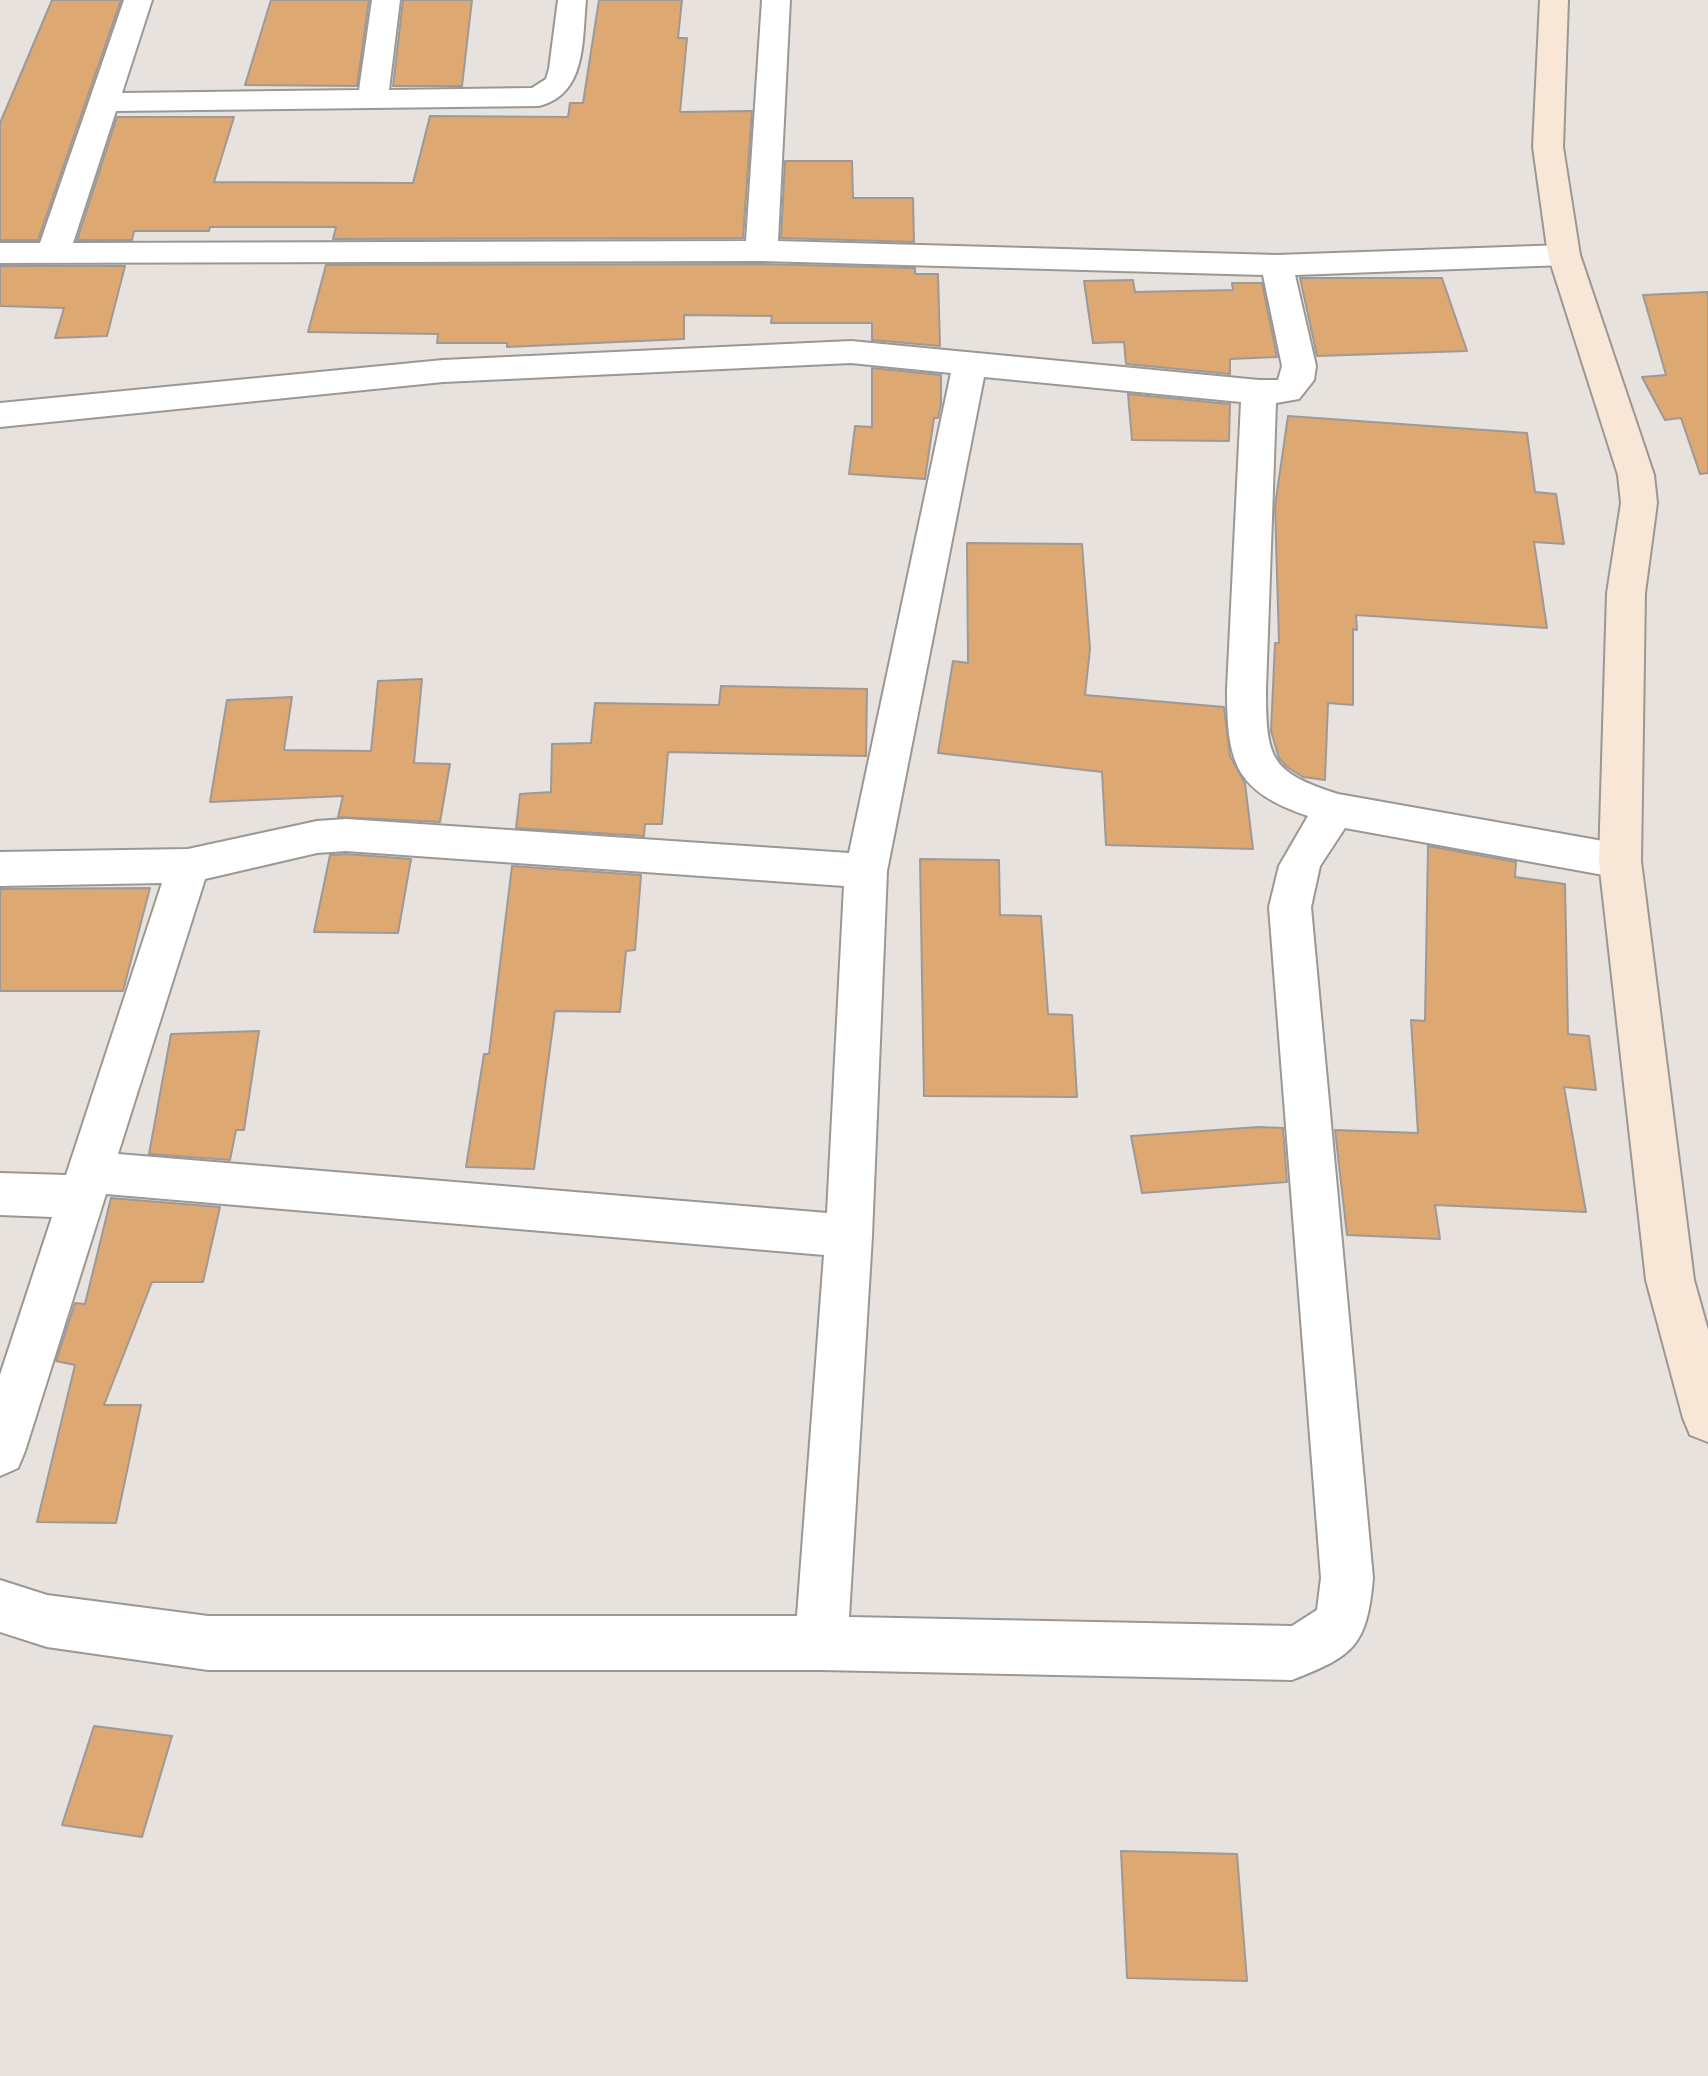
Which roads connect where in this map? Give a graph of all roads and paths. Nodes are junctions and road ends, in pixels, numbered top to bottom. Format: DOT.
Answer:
graph roads {
  1 [pos="138,0"];
  2 [pos="386,0"];
  3 [pos="572,0"];
  4 [pos="776,0"];
  5 [pos="1554,0"];
  6 [pos="373,99"];
  7 [pos="106,102"];
  8 [pos="761,251"];
  9 [pos="0,253"];
  10 [pos="53,253"];
  11 [pos="1564,255"];
  12 [pos="1277,265"];
  13 [pos="970,364"];
  14 [pos="1259,392"];
  15 [pos="0,415"];
  16 [pos="1336,810"];
  17 [pos="1620,861"];
  18 [pos="188,866"];
  19 [pos="0,869"];
  20 [pos="866,871"];
  21 [pos="86,1184"];
  22 [pos="0,1194"];
  23 [pos="849,1236"];
  24 [pos="1708,1418"];
  25 [pos="0,1451"];
  26 [pos="0,1606"];
  27 [pos="821,1643"];
  1 -- 7 [label="street"];
  2 -- 6 [label="street"];
  3 -- 6 [label="street"];
  4 -- 8 [label="street"];
  5 -- 11 [label="main road"];
  6 -- 7 [label="street"];
  7 -- 10 [label="street"];
  8 -- 10 [label="street"];
  8 -- 12 [label="street"];
  9 -- 10 [label="street"];
  11 -- 12 [label="street"];
  11 -- 17 [label="main road"];
  12 -- 14 [label="street"];
  13 -- 14 [label="street"];
  13 -- 15 [label="street"];
  13 -- 20 [label="street"];
  14 -- 16 [label="street"];
  16 -- 17 [label="street"];
  16 -- 27 [label="street"];
  17 -- 24 [label="main road"];
  18 -- 19 [label="street"];
  18 -- 20 [label="street"];
  18 -- 21 [label="street"];
  20 -- 23 [label="street"];
  21 -- 22 [label="street"];
  21 -- 23 [label="street"];
  21 -- 25 [label="street"];
  23 -- 27 [label="street"];
  26 -- 27 [label="street"];
}
